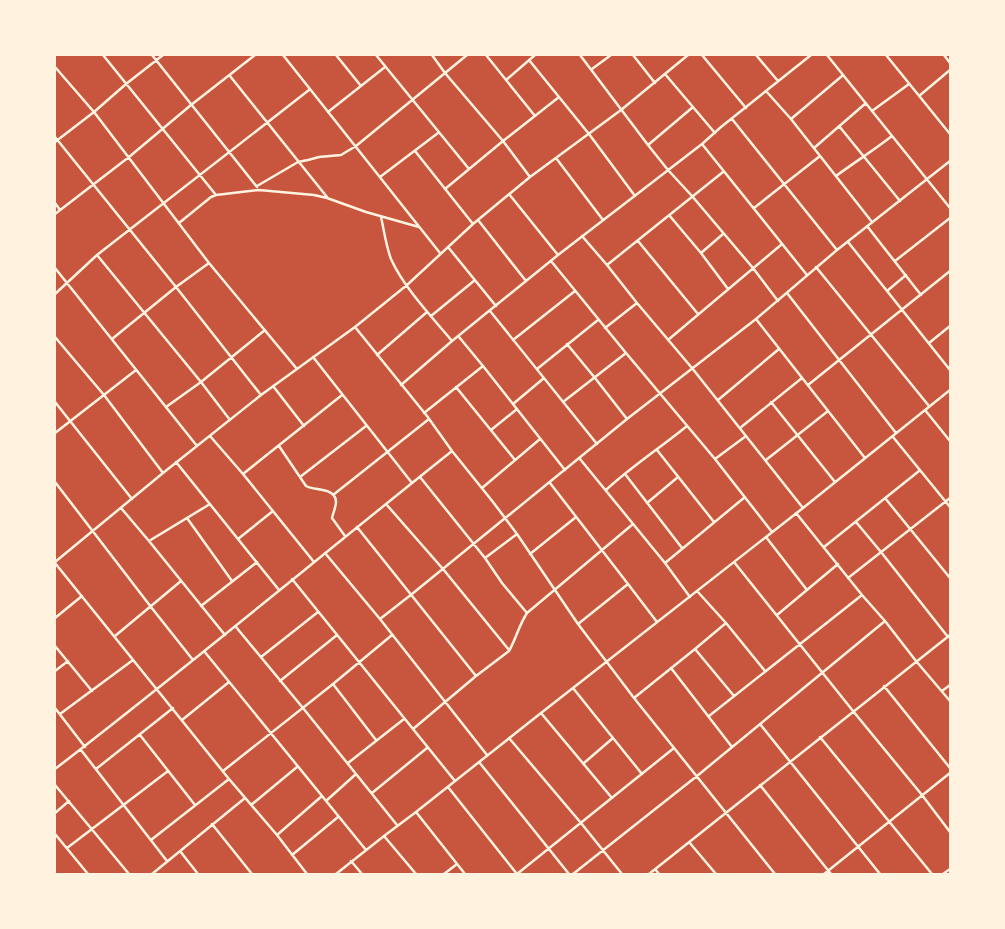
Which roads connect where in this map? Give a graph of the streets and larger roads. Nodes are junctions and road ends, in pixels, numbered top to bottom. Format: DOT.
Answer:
graph roads {
  1 [pos="103,55"];
  2 [pos="152,55"];
  3 [pos="163,55"];
  4 [pos="255,55"];
  5 [pos="283,55"];
  6 [pos="336,55"];
  7 [pos="376,55"];
  8 [pos="432,55"];
  9 [pos="467,55"];
  10 [pos="486,55"];
  11 [pos="535,55"];
  12 [pos="580,55"];
  13 [pos="611,55"];
  14 [pos="633,55"];
  15 [pos="688,55"];
  16 [pos="702,55"];
  17 [pos="756,55"];
  18 [pos="811,55"];
  19 [pos="827,55"];
  20 [pos="886,55"];
  21 [pos="944,55"];
  22 [pos="156,60"];
  23 [pos="529,60"];
  24 [pos="950,63"];
  25 [pos="55,67"];
  26 [pos="386,67"];
  27 [pos="592,69"];
  28 [pos="950,70"];
  29 [pos="445,73"];
  30 [pos="665,74"];
  31 [pos="230,76"];
  32 [pos="842,76"];
  33 [pos="506,80"];
  34 [pos="778,81"];
  35 [pos="655,83"];
  36 [pos="126,84"];
  37 [pos="909,84"];
  38 [pos="361,86"];
  39 [pos="310,90"];
  40 [pos="766,91"];
  41 [pos="919,96"];
  42 [pos="559,97"];
  43 [pos="412,99"];
  44 [pos="866,103"];
  45 [pos="191,105"];
  46 [pos="693,107"];
  47 [pos="746,108"];
  48 [pos="621,110"];
  49 [pos="94,112"];
  50 [pos="328,112"];
  51 [pos="872,112"];
  52 [pos="535,116"];
  53 [pos="732,119"];
  54 [pos="791,119"];
  55 [pos="267,122"];
  56 [pos="839,126"];
  57 [pos="162,130"];
  58 [pos="439,132"];
  59 [pos="715,133"];
  60 [pos="589,134"];
  61 [pos="950,134"];
  62 [pos="892,136"];
  63 [pos="56,140"];
  64 [pos="502,141"];
  65 [pos="702,144"];
  66 [pos="648,145"];
  67 [pos="356,146"];
  68 [pos="814,148"];
  69 [pos="230,151"];
  70 [pos="415,151"];
  71 [pos="820,156"];
  72 [pos="129,157"];
  73 [pos="863,157"];
  74 [pos="556,158"];
  75 [pos="950,161"];
  76 [pos="298,162"];
  77 [pos="468,169"];
  78 [pos="668,170"];
  79 [pos="724,172"];
  80 [pos="199,175"];
  81 [pos="836,176"];
  82 [pos="380,177"];
  83 [pos="530,177"];
  84 [pos="926,179"];
  85 [pos="92,184"];
  86 [pos="785,184"];
  87 [pos="258,188"];
  88 [pos="445,189"];
  89 [pos="509,194"];
  90 [pos="216,195"];
  91 [pos="635,196"];
  92 [pos="692,196"];
  93 [pos="328,198"];
  94 [pos="900,201"];
  95 [pos="55,203"];
  96 [pos="164,203"];
  97 [pos="754,208"];
  98 [pos="950,208"];
  99 [pos="60,210"];
  100 [pos="55,214"];
  101 [pos="669,215"];
  102 [pos="381,216"];
  103 [pos="950,218"];
  104 [pos="478,220"];
  105 [pos="603,220"];
  106 [pos="872,222"];
  107 [pos="179,223"];
  108 [pos="473,224"];
  109 [pos="867,226"];
  110 [pos="420,227"];
  111 [pos="130,229"];
  112 [pos="723,234"];
  113 [pos="582,236"];
  114 [pos="638,241"];
  115 [pos="848,242"];
  116 [pos="782,244"];
  117 [pos="448,247"];
  118 [pos="837,250"];
  119 [pos="700,252"];
  120 [pos="440,254"];
  121 [pos="97,255"];
  122 [pos="558,256"];
  123 [pos="551,261"];
  124 [pos="895,261"];
  125 [pos="209,263"];
  126 [pos="607,265"];
  127 [pos="55,268"];
  128 [pos="752,268"];
  129 [pos="816,268"];
  130 [pos="950,271"];
  131 [pos="808,275"];
  132 [pos="906,275"];
  133 [pos="475,280"];
  134 [pos="526,281"];
  135 [pos="67,283"];
  136 [pos="407,285"];
  137 [pos="176,287"];
  138 [pos="728,289"];
  139 [pos="575,291"];
  140 [pos="887,291"];
  141 [pos="787,293"];
  142 [pos="55,294"];
  143 [pos="921,295"];
  144 [pos="778,301"];
  145 [pos="637,303"];
  146 [pos="496,306"];
  147 [pos="902,310"];
  148 [pos="427,311"];
  149 [pos="489,311"];
  150 [pos="145,313"];
  151 [pos="698,314"];
  152 [pos="432,316"];
  153 [pos="756,319"];
  154 [pos="598,320"];
  155 [pos="950,326"];
  156 [pos="355,327"];
  157 [pos="605,328"];
  158 [pos="265,330"];
  159 [pos="871,334"];
  160 [pos="458,336"];
  161 [pos="55,337"];
  162 [pos="112,339"];
  163 [pos="514,340"];
  164 [pos="668,340"];
  165 [pos="452,341"];
  166 [pos="929,343"];
  167 [pos="567,344"];
  168 [pos="779,348"];
  169 [pos="626,353"];
  170 [pos="377,355"];
  171 [pos="231,357"];
  172 [pos="313,357"];
  173 [pos="839,360"];
  174 [pos="483,366"];
  175 [pos="692,368"];
  176 [pos="297,369"];
  177 [pos="536,369"];
  178 [pos="136,370"];
  179 [pos="950,370"];
  180 [pos="544,378"];
  181 [pos="595,378"];
  182 [pos="802,378"];
  183 [pos="201,382"];
  184 [pos="401,385"];
  185 [pos="808,385"];
  186 [pos="273,386"];
  187 [pos="456,387"];
  188 [pos="950,390"];
  189 [pos="661,394"];
  190 [pos="104,395"];
  191 [pos="261,395"];
  192 [pos="342,395"];
  193 [pos="718,400"];
  194 [pos="55,402"];
  195 [pos="563,402"];
  196 [pos="771,402"];
  197 [pos="513,404"];
  198 [pos="930,406"];
  199 [pos="166,407"];
  200 [pos="517,408"];
  201 [pos="925,410"];
  202 [pos="828,411"];
  203 [pos="424,413"];
  204 [pos="429,419"];
  205 [pos="628,419"];
  206 [pos="230,420"];
  207 [pos="70,421"];
  208 [pos="304,426"];
  209 [pos="366,426"];
  210 [pos="687,426"];
  211 [pos="740,428"];
  212 [pos="491,430"];
  213 [pos="55,433"];
  214 [pos="896,433"];
  215 [pos="797,435"];
  216 [pos="210,436"];
  217 [pos="746,436"];
  218 [pos="892,436"];
  219 [pos="540,439"];
  220 [pos="950,440"];
  221 [pos="597,444"];
  222 [pos="197,446"];
  223 [pos="279,446"];
  224 [pos="657,450"];
  225 [pos="452,451"];
  226 [pos="386,452"];
  227 [pos="865,458"];
  228 [pos="579,459"];
  229 [pos="715,459"];
  230 [pos="515,460"];
  231 [pos="766,460"];
  232 [pos="176,462"];
  233 [pos="566,470"];
  234 [pos="919,471"];
  235 [pos="163,473"];
  236 [pos="243,474"];
  237 [pos="625,474"];
  238 [pos="300,477"];
  239 [pos="420,477"];
  240 [pos="678,477"];
  241 [pos="55,482"];
  242 [pos="835,482"];
  243 [pos="412,483"];
  244 [pos="549,483"];
  245 [pos="482,488"];
  246 [pos="606,490"];
  247 [pos="333,495"];
  248 [pos="745,497"];
  249 [pos="885,498"];
  250 [pos="950,498"];
  251 [pos="132,499"];
  252 [pos="945,502"];
  253 [pos="647,503"];
  254 [pos="210,504"];
  255 [pos="386,504"];
  256 [pos="121,508"];
  257 [pos="803,508"];
  258 [pos="950,508"];
  259 [pos="273,511"];
  260 [pos="796,513"];
  261 [pos="576,517"];
  262 [pos="187,518"];
  263 [pos="505,518"];
  264 [pos="714,522"];
  265 [pos="856,522"];
  266 [pos="633,524"];
  267 [pos="358,526"];
  268 [pos="910,529"];
  269 [pos="93,531"];
  270 [pos="772,532"];
  271 [pos="516,534"];
  272 [pos="346,536"];
  273 [pos="766,537"];
  274 [pos="238,539"];
  275 [pos="149,540"];
  276 [pos="474,544"];
  277 [pos="824,547"];
  278 [pos="682,548"];
  279 [pos="602,551"];
  280 [pos="881,552"];
  281 [pos="325,553"];
  282 [pos="530,554"];
  283 [pos="485,558"];
  284 [pos="55,562"];
  285 [pos="257,562"];
  286 [pos="314,562"];
  287 [pos="734,562"];
  288 [pos="665,563"];
  289 [pos="838,564"];
  290 [pos="443,569"];
  291 [pos="848,578"];
  292 [pos="950,578"];
  293 [pos="292,579"];
  294 [pos="232,581"];
  295 [pos="181,582"];
  296 [pos="628,584"];
  297 [pos="279,590"];
  298 [pos="555,590"];
  299 [pos="807,590"];
  300 [pos="698,591"];
  301 [pos="412,594"];
  302 [pos="862,594"];
  303 [pos="82,596"];
  304 [pos="690,597"];
  305 [pos="201,606"];
  306 [pos="150,607"];
  307 [pos="318,612"];
  308 [pos="527,614"];
  309 [pos="777,615"];
  310 [pos="55,618"];
  311 [pos="380,619"];
  312 [pos="885,620"];
  313 [pos="658,622"];
  314 [pos="726,623"];
  315 [pos="578,624"];
  316 [pos="236,627"];
  317 [pos="225,635"];
  318 [pos="337,635"];
  319 [pos="114,636"];
  320 [pos="392,636"];
  321 [pos="949,636"];
  322 [pos="800,644"];
  323 [pos="55,646"];
  324 [pos="695,649"];
  325 [pos="204,651"];
  326 [pos="509,651"];
  327 [pos="261,657"];
  328 [pos="133,660"];
  329 [pos="193,660"];
  330 [pos="68,661"];
  331 [pos="916,661"];
  332 [pos="606,662"];
  333 [pos="359,663"];
  334 [pos="671,668"];
  335 [pos="55,671"];
  336 [pos="765,671"];
  337 [pos="822,673"];
  338 [pos="476,676"];
  339 [pos="280,681"];
  340 [pos="229,682"];
  341 [pos="333,684"];
  342 [pos="950,685"];
  343 [pos="884,686"];
  344 [pos="574,688"];
  345 [pos="158,689"];
  346 [pos="92,691"];
  347 [pos="942,691"];
  348 [pos="734,696"];
  349 [pos="634,698"];
  350 [pos="950,701"];
  351 [pos="444,702"];
  352 [pos="55,708"];
  353 [pos="172,708"];
  354 [pos="303,708"];
  355 [pos="853,711"];
  356 [pos="541,713"];
  357 [pos="60,714"];
  358 [pos="708,716"];
  359 [pos="404,718"];
  360 [pos="182,720"];
  361 [pos="760,724"];
  362 [pos="413,729"];
  363 [pos="271,733"];
  364 [pos="140,735"];
  365 [pos="820,737"];
  366 [pos="509,738"];
  367 [pos="612,738"];
  368 [pos="376,740"];
  369 [pos="84,746"];
  370 [pos="732,747"];
  371 [pos="427,748"];
  372 [pos="674,748"];
  373 [pos="80,750"];
  374 [pos="487,755"];
  375 [pos="480,762"];
  376 [pos="790,762"];
  377 [pos="348,763"];
  378 [pos="584,763"];
  379 [pos="297,767"];
  380 [pos="950,768"];
  381 [pos="55,769"];
  382 [pos="96,769"];
  383 [pos="168,771"];
  384 [pos="223,771"];
  385 [pos="950,773"];
  386 [pos="356,774"];
  387 [pos="642,774"];
  388 [pos="697,776"];
  389 [pos="229,779"];
  390 [pos="455,781"];
  391 [pos="55,785"];
  392 [pos="760,785"];
  393 [pos="448,787"];
  394 [pos="372,793"];
  395 [pos="922,795"];
  396 [pos="322,796"];
  397 [pos="245,798"];
  398 [pos="612,798"];
  399 [pos="68,801"];
  400 [pos="326,801"];
  401 [pos="124,805"];
  402 [pos="196,805"];
  403 [pos="251,805"];
  404 [pos="416,812"];
  405 [pos="726,812"];
  406 [pos="55,813"];
  407 [pos="338,817"];
  408 [pos="889,821"];
  409 [pos="581,823"];
  410 [pos="212,824"];
  411 [pos="398,825"];
  412 [pos="91,829"];
  413 [pos="950,832"];
  414 [pos="55,834"];
  415 [pos="276,835"];
  416 [pos="384,836"];
  417 [pos="151,840"];
  418 [pos="689,842"];
  419 [pos="858,847"];
  420 [pos="67,848"];
  421 [pos="548,849"];
  422 [pos="366,850"];
  423 [pos="603,850"];
  424 [pos="180,852"];
  425 [pos="292,855"];
  426 [pos="167,861"];
  427 [pos="351,861"];
  428 [pos="457,864"];
  429 [pos="655,869"];
  430 [pos="950,869"];
  431 [pos="828,871"];
  432 [pos="88,874"];
  433 [pos="129,874"];
  434 [pos="152,874"];
  435 [pos="198,874"];
  436 [pos="251,874"];
  437 [pos="307,874"];
  438 [pos="336,874"];
  439 [pos="362,874"];
  440 [pos="416,874"];
  441 [pos="444,874"];
  442 [pos="465,874"];
  443 [pos="517,874"];
  444 [pos="568,874"];
  445 [pos="573,874"];
  446 [pos="622,874"];
  447 [pos="648,874"];
  448 [pos="659,874"];
  449 [pos="716,874"];
  450 [pos="775,874"];
  451 [pos="824,874"];
  452 [pos="831,874"];
  453 [pos="880,874"];
  454 [pos="932,874"];
  455 [pos="943,874"];
  1 -- 36 [label="street"];
  2 -- 22 [label="street"];
  3 -- 22 [label="street"];
  4 -- 31 [label="street"];
  5 -- 39 [label="street"];
  6 -- 38 [label="street"];
  7 -- 26 [label="street"];
  8 -- 29 [label="street"];
  9 -- 29 [label="street"];
  10 -- 33 [label="street"];
  11 -- 23 [label="street"];
  12 -- 27 [label="street"];
  13 -- 27 [label="street"];
  14 -- 35 [label="street"];
  15 -- 30 [label="street"];
  16 -- 47 [label="street"];
  17 -- 34 [label="street"];
  18 -- 34 [label="street"];
  19 -- 32 [label="street"];
  20 -- 37 [label="street"];
  21 -- 24 [label="street"];
  22 -- 36 [label="street"];
  22 -- 45 [label="street"];
  23 -- 33 [label="street"];
  23 -- 42 [label="street"];
  25 -- 49 [label="street"];
  26 -- 38 [label="street"];
  26 -- 43 [label="street"];
  27 -- 48 [label="street"];
  28 -- 41 [label="street"];
  29 -- 43 [label="street"];
  29 -- 64 [label="street"];
  30 -- 35 [label="street"];
  30 -- 46 [label="street"];
  31 -- 45 [label="street"];
  31 -- 55 [label="street"];
  32 -- 44 [label="street"];
  32 -- 54 [label="street"];
  33 -- 52 [label="street"];
  34 -- 40 [label="street"];
  35 -- 48 [label="street"];
  36 -- 49 [label="street"];
  36 -- 57 [label="street"];
  37 -- 41 [label="street"];
  37 -- 51 [label="street"];
  38 -- 50 [label="street"];
  39 -- 50 [label="street"];
  39 -- 55 [label="street"];
  40 -- 47 [label="street"];
  40 -- 54 [label="street"];
  41 -- 61 [label="street"];
  42 -- 52 [label="street"];
  42 -- 60 [label="street"];
  43 -- 58 [label="street"];
  43 -- 67 [label="street"];
  44 -- 51 [label="street"];
  44 -- 56 [label="street"];
  45 -- 57 [label="street"];
  45 -- 69 [label="street"];
  46 -- 59 [label="street"];
  46 -- 66 [label="street"];
  47 -- 53 [label="street"];
  48 -- 60 [label="street"];
  48 -- 66 [label="street"];
  49 -- 63 [label="street"];
  49 -- 72 [label="street"];
  50 -- 67 [label="street"];
  51 -- 62 [label="street"];
  52 -- 64 [label="street"];
  53 -- 59 [label="street"];
  53 -- 86 [label="street"];
  54 -- 68 [label="street"];
  55 -- 69 [label="street"];
  55 -- 76 [label="street"];
  56 -- 68 [label="street"];
  56 -- 73 [label="street"];
  57 -- 72 [label="street"];
  57 -- 80 [label="street"];
  58 -- 70 [label="street"];
  58 -- 77 [label="street"];
  59 -- 65 [label="street"];
  60 -- 74 [label="street"];
  60 -- 91 [label="street"];
  62 -- 73 [label="street"];
  62 -- 84 [label="street"];
  63 -- 85 [label="street"];
  64 -- 77 [label="street"];
  64 -- 83 [label="street"];
  65 -- 78 [label="street"];
  65 -- 79 [label="street"];
  66 -- 78 [label="street"];
  67 -- 76 [label="street"];
  67 -- 82 [label="street"];
  68 -- 71 [label="street"];
  69 -- 80 [label="street"];
  69 -- 87 [label="street"];
  70 -- 82 [label="street"];
  70 -- 88 [label="street"];
  71 -- 81 [label="street"];
  71 -- 86 [label="street"];
  72 -- 85 [label="street"];
  72 -- 96 [label="street"];
  73 -- 81 [label="street"];
  73 -- 94 [label="street"];
  74 -- 83 [label="street"];
  74 -- 105 [label="street"];
  75 -- 84 [label="street"];
  76 -- 87 [label="street"];
  76 -- 93 [label="street"];
  77 -- 88 [label="street"];
  78 -- 91 [label="street"];
  78 -- 92 [label="street"];
  79 -- 92 [label="street"];
  79 -- 97 [label="street"];
  80 -- 90 [label="street"];
  80 -- 96 [label="street"];
  81 -- 106 [label="street"];
  82 -- 110 [label="street"];
  83 -- 89 [label="street"];
  84 -- 94 [label="street"];
  84 -- 98 [label="street"];
  85 -- 99 [label="street"];
  85 -- 111 [label="street"];
  86 -- 97 [label="street"];
  86 -- 118 [label="street"];
  87 -- 90 [label="street"];
  87 -- 93 [label="street"];
  88 -- 108 [label="street"];
  89 -- 104 [label="street"];
  89 -- 122 [label="street"];
  90 -- 107 [label="street"];
  91 -- 105 [label="street"];
  92 -- 101 [label="street"];
  92 -- 112 [label="street"];
  93 -- 102 [label="street"];
  94 -- 106 [label="street"];
  95 -- 99 [label="street"];
  96 -- 107 [label="street"];
  96 -- 111 [label="street"];
  97 -- 116 [label="street"];
  99 -- 100 [label="street"];
  101 -- 114 [label="street"];
  101 -- 119 [label="street"];
  102 -- 110 [label="street"];
  102 -- 136 [label="street"];
  103 -- 124 [label="street"];
  104 -- 108 [label="street"];
  104 -- 134 [label="street"];
  105 -- 113 [label="street"];
  106 -- 109 [label="street"];
  107 -- 125 [label="street"];
  108 -- 117 [label="street"];
  109 -- 115 [label="street"];
  109 -- 124 [label="street"];
  110 -- 120 [label="street"];
  111 -- 121 [label="street"];
  111 -- 137 [label="street"];
  112 -- 119 [label="street"];
  112 -- 128 [label="street"];
  113 -- 122 [label="street"];
  113 -- 126 [label="street"];
  114 -- 126 [label="street"];
  114 -- 151 [label="street"];
  115 -- 118 [label="street"];
  115 -- 140 [label="street"];
  116 -- 128 [label="street"];
  116 -- 131 [label="street"];
  117 -- 120 [label="street"];
  117 -- 133 [label="street"];
  118 -- 129 [label="street"];
  119 -- 138 [label="street"];
  120 -- 136 [label="street"];
  121 -- 135 [label="street"];
  121 -- 150 [label="street"];
  122 -- 123 [label="street"];
  123 -- 134 [label="street"];
  123 -- 139 [label="street"];
  124 -- 132 [label="street"];
  125 -- 137 [label="street"];
  125 -- 158 [label="street"];
  126 -- 145 [label="street"];
  127 -- 135 [label="street"];
  128 -- 138 [label="street"];
  128 -- 144 [label="street"];
  129 -- 131 [label="street"];
  129 -- 159 [label="street"];
  130 -- 143 [label="street"];
  131 -- 141 [label="street"];
  132 -- 140 [label="street"];
  132 -- 143 [label="street"];
  133 -- 146 [label="street"];
  133 -- 152 [label="street"];
  134 -- 146 [label="street"];
  135 -- 142 [label="street"];
  135 -- 162 [label="street"];
  136 -- 148 [label="street"];
  136 -- 156 [label="street"];
  137 -- 150 [label="street"];
  137 -- 171 [label="street"];
  138 -- 151 [label="street"];
  139 -- 154 [label="street"];
  139 -- 163 [label="street"];
  140 -- 147 [label="street"];
  141 -- 144 [label="street"];
  141 -- 173 [label="street"];
  143 -- 147 [label="street"];
  144 -- 153 [label="street"];
  145 -- 157 [label="street"];
  145 -- 164 [label="street"];
  146 -- 149 [label="street"];
  147 -- 159 [label="street"];
  147 -- 166 [label="street"];
  148 -- 152 [label="street"];
  148 -- 170 [label="street"];
  149 -- 160 [label="street"];
  149 -- 163 [label="street"];
  150 -- 162 [label="street"];
  150 -- 183 [label="street"];
  151 -- 164 [label="street"];
  152 -- 165 [label="street"];
  153 -- 168 [label="street"];
  153 -- 175 [label="street"];
  154 -- 157 [label="street"];
  154 -- 167 [label="street"];
  155 -- 166 [label="street"];
  156 -- 170 [label="street"];
  156 -- 172 [label="street"];
  157 -- 169 [label="street"];
  158 -- 171 [label="street"];
  158 -- 176 [label="street"];
  159 -- 173 [label="street"];
  159 -- 198 [label="street"];
  160 -- 165 [label="street"];
  160 -- 174 [label="street"];
  161 -- 190 [label="street"];
  162 -- 178 [label="street"];
  163 -- 177 [label="street"];
  164 -- 175 [label="street"];
  165 -- 184 [label="street"];
  166 -- 179 [label="street"];
  167 -- 177 [label="street"];
  167 -- 181 [label="street"];
  168 -- 182 [label="street"];
  168 -- 193 [label="street"];
  169 -- 181 [label="street"];
  169 -- 189 [label="street"];
  170 -- 184 [label="street"];
  171 -- 183 [label="street"];
  171 -- 191 [label="street"];
  172 -- 176 [label="street"];
  172 -- 192 [label="street"];
  173 -- 185 [label="street"];
  173 -- 214 [label="street"];
  174 -- 187 [label="street"];
  174 -- 197 [label="street"];
  175 -- 189 [label="street"];
  175 -- 193 [label="street"];
  176 -- 186 [label="street"];
  177 -- 180 [label="street"];
  178 -- 190 [label="street"];
  178 -- 199 [label="street"];
  180 -- 195 [label="street"];
  180 -- 197 [label="street"];
  181 -- 195 [label="street"];
  181 -- 205 [label="street"];
  182 -- 185 [label="street"];
  182 -- 196 [label="street"];
  183 -- 199 [label="street"];
  183 -- 206 [label="street"];
  184 -- 203 [label="street"];
  185 -- 202 [label="street"];
  186 -- 191 [label="street"];
  186 -- 208 [label="street"];
  187 -- 203 [label="street"];
  187 -- 212 [label="street"];
  188 -- 198 [label="street"];
  189 -- 205 [label="street"];
  189 -- 210 [label="street"];
  190 -- 207 [label="street"];
  190 -- 235 [label="street"];
  191 -- 206 [label="street"];
  192 -- 208 [label="street"];
  192 -- 209 [label="street"];
  193 -- 211 [label="street"];
  194 -- 207 [label="street"];
  195 -- 221 [label="street"];
  196 -- 211 [label="street"];
  196 -- 215 [label="street"];
  197 -- 200 [label="street"];
  198 -- 201 [label="street"];
  199 -- 222 [label="street"];
  200 -- 212 [label="street"];
  200 -- 219 [label="street"];
  201 -- 214 [label="street"];
  201 -- 220 [label="street"];
  202 -- 215 [label="street"];
  202 -- 227 [label="street"];
  203 -- 204 [label="street"];
  204 -- 225 [label="street"];
  204 -- 226 [label="street"];
  205 -- 221 [label="street"];
  206 -- 216 [label="street"];
  207 -- 213 [label="street"];
  207 -- 251 [label="street"];
  208 -- 223 [label="street"];
  209 -- 226 [label="street"];
  209 -- 238 [label="street"];
  210 -- 224 [label="street"];
  210 -- 229 [label="street"];
  211 -- 217 [label="street"];
  212 -- 230 [label="street"];
  214 -- 218 [label="street"];
  215 -- 231 [label="street"];
  215 -- 242 [label="street"];
  216 -- 222 [label="street"];
  216 -- 236 [label="street"];
  217 -- 229 [label="street"];
  217 -- 231 [label="street"];
  218 -- 227 [label="street"];
  218 -- 234 [label="street"];
  219 -- 230 [label="street"];
  219 -- 233 [label="street"];
  221 -- 228 [label="street"];
  222 -- 232 [label="street"];
  223 -- 236 [label="street"];
  223 -- 238 [label="street"];
  224 -- 237 [label="street"];
  224 -- 240 [label="street"];
  225 -- 239 [label="street"];
  225 -- 245 [label="street"];
  226 -- 243 [label="street"];
  226 -- 247 [label="street"];
  227 -- 242 [label="street"];
  228 -- 233 [label="street"];
  228 -- 246 [label="street"];
  229 -- 248 [label="street"];
  230 -- 245 [label="street"];
  231 -- 257 [label="street"];
  232 -- 235 [label="street"];
  232 -- 254 [label="street"];
  233 -- 244 [label="street"];
  234 -- 249 [label="street"];
  234 -- 252 [label="street"];
  235 -- 251 [label="street"];
  236 -- 259 [label="street"];
  237 -- 246 [label="street"];
  237 -- 253 [label="street"];
  238 -- 247 [label="street"];
  239 -- 243 [label="street"];
  239 -- 276 [label="street"];
  240 -- 253 [label="street"];
  240 -- 264 [label="street"];
  241 -- 269 [label="street"];
  242 -- 257 [label="street"];
  243 -- 255 [label="street"];
  244 -- 261 [label="street"];
  244 -- 263 [label="street"];
  245 -- 263 [label="street"];
  246 -- 266 [label="street"];
  247 -- 272 [label="street"];
  248 -- 264 [label="street"];
  248 -- 270 [label="street"];
  249 -- 265 [label="street"];
  249 -- 268 [label="street"];
  250 -- 252 [label="street"];
  251 -- 256 [label="street"];
  252 -- 258 [label="street"];
  252 -- 268 [label="street"];
  253 -- 278 [label="street"];
  254 -- 262 [label="street"];
  254 -- 274 [label="street"];
  255 -- 267 [label="street"];
  255 -- 290 [label="street"];
  256 -- 269 [label="street"];
  256 -- 275 [label="street"];
  257 -- 260 [label="street"];
  259 -- 274 [label="street"];
  259 -- 286 [label="street"];
  260 -- 270 [label="street"];
  260 -- 277 [label="street"];
  261 -- 279 [label="street"];
  261 -- 282 [label="street"];
  262 -- 275 [label="street"];
  262 -- 294 [label="street"];
  263 -- 271 [label="street"];
  263 -- 276 [label="street"];
  264 -- 278 [label="street"];
  265 -- 277 [label="street"];
  265 -- 280 [label="street"];
  266 -- 279 [label="street"];
  266 -- 288 [label="street"];
  267 -- 272 [label="street"];
  267 -- 301 [label="street"];
  268 -- 280 [label="street"];
  268 -- 292 [label="street"];
  269 -- 284 [label="street"];
  269 -- 306 [label="street"];
  270 -- 273 [label="street"];
  271 -- 282 [label="street"];
  271 -- 283 [label="street"];
  272 -- 281 [label="street"];
  273 -- 287 [label="street"];
  273 -- 299 [label="street"];
  274 -- 285 [label="street"];
  275 -- 295 [label="street"];
  276 -- 283 [label="street"];
  276 -- 290 [label="street"];
  277 -- 289 [label="street"];
  278 -- 288 [label="street"];
  279 -- 296 [label="street"];
  279 -- 298 [label="street"];
  280 -- 291 [label="street"];
  280 -- 321 [label="street"];
  281 -- 286 [label="street"];
  281 -- 311 [label="street"];
  282 -- 298 [label="street"];
  283 -- 308 [label="street"];
  284 -- 303 [label="street"];
  285 -- 294 [label="street"];
  285 -- 297 [label="street"];
  286 -- 293 [label="street"];
  287 -- 300 [label="street"];
  287 -- 309 [label="street"];
  288 -- 304 [label="street"];
  289 -- 291 [label="street"];
  289 -- 299 [label="street"];
  290 -- 301 [label="street"];
  290 -- 326 [label="street"];
  291 -- 302 [label="street"];
  293 -- 297 [label="street"];
  293 -- 307 [label="street"];
  294 -- 305 [label="street"];
  295 -- 305 [label="street"];
  295 -- 306 [label="street"];
  296 -- 313 [label="street"];
  296 -- 315 [label="street"];
  297 -- 316 [label="street"];
  298 -- 308 [label="street"];
  298 -- 315 [label="street"];
  299 -- 309 [label="street"];
  300 -- 304 [label="street"];
  300 -- 314 [label="street"];
  301 -- 311 [label="street"];
  301 -- 338 [label="street"];
  302 -- 312 [label="street"];
  302 -- 322 [label="street"];
  303 -- 310 [label="street"];
  303 -- 319 [label="street"];
  304 -- 313 [label="street"];
  305 -- 317 [label="street"];
  306 -- 319 [label="street"];
  306 -- 329 [label="street"];
  307 -- 318 [label="street"];
  307 -- 327 [label="street"];
  308 -- 326 [label="street"];
  309 -- 322 [label="street"];
  311 -- 320 [label="street"];
  312 -- 331 [label="street"];
  312 -- 337 [label="street"];
  313 -- 332 [label="street"];
  314 -- 324 [label="street"];
  314 -- 336 [label="street"];
  315 -- 332 [label="street"];
  316 -- 317 [label="street"];
  316 -- 327 [label="street"];
  317 -- 325 [label="street"];
  318 -- 333 [label="street"];
  318 -- 339 [label="street"];
  319 -- 328 [label="street"];
  320 -- 333 [label="street"];
  320 -- 351 [label="street"];
  321 -- 331 [label="street"];
  322 -- 336 [label="street"];
  322 -- 337 [label="street"];
  323 -- 330 [label="street"];
  324 -- 334 [label="street"];
  324 -- 348 [label="street"];
  325 -- 329 [label="street"];
  325 -- 340 [label="street"];
  326 -- 338 [label="street"];
  327 -- 339 [label="street"];
  328 -- 345 [label="street"];
  328 -- 346 [label="street"];
  329 -- 345 [label="street"];
  330 -- 335 [label="street"];
  330 -- 346 [label="street"];
  331 -- 343 [label="street"];
  331 -- 347 [label="street"];
  332 -- 344 [label="street"];
  332 -- 349 [label="street"];
  333 -- 341 [label="street"];
  333 -- 359 [label="street"];
  334 -- 349 [label="street"];
  334 -- 358 [label="street"];
  336 -- 348 [label="street"];
  337 -- 355 [label="street"];
  337 -- 361 [label="street"];
  338 -- 351 [label="street"];
  339 -- 354 [label="street"];
  340 -- 360 [label="street"];
  340 -- 363 [label="street"];
  341 -- 354 [label="street"];
  341 -- 368 [label="street"];
  342 -- 347 [label="street"];
  343 -- 355 [label="street"];
  343 -- 380 [label="street"];
  344 -- 356 [label="street"];
  344 -- 367 [label="street"];
  345 -- 353 [label="street"];
  345 -- 369 [label="street"];
  346 -- 357 [label="street"];
  347 -- 350 [label="street"];
  348 -- 358 [label="street"];
  349 -- 372 [label="street"];
  351 -- 362 [label="street"];
  351 -- 374 [label="street"];
  352 -- 357 [label="street"];
  353 -- 360 [label="street"];
  353 -- 364 [label="street"];
  354 -- 363 [label="street"];
  354 -- 377 [label="street"];
  355 -- 365 [label="street"];
  355 -- 395 [label="street"];
  356 -- 366 [label="street"];
  356 -- 378 [label="street"];
  357 -- 369 [label="street"];
  358 -- 370 [label="street"];
  359 -- 362 [label="street"];
  359 -- 368 [label="street"];
  360 -- 384 [label="street"];
  361 -- 370 [label="street"];
  361 -- 376 [label="street"];
  362 -- 371 [label="street"];
  363 -- 379 [label="street"];
  363 -- 384 [label="street"];
  364 -- 382 [label="street"];
  364 -- 383 [label="street"];
  365 -- 376 [label="street"];
  365 -- 408 [label="street"];
  366 -- 374 [label="street"];
  366 -- 409 [label="street"];
  367 -- 378 [label="street"];
  367 -- 387 [label="street"];
  368 -- 377 [label="street"];
  369 -- 373 [label="street"];
  370 -- 388 [label="street"];
  371 -- 390 [label="street"];
  371 -- 394 [label="street"];
  372 -- 387 [label="street"];
  372 -- 388 [label="street"];
  373 -- 381 [label="street"];
  373 -- 382 [label="street"];
  374 -- 375 [label="street"];
  375 -- 390 [label="street"];
  375 -- 421 [label="street"];
  376 -- 392 [label="street"];
  376 -- 419 [label="street"];
  377 -- 386 [label="street"];
  378 -- 398 [label="street"];
  379 -- 396 [label="street"];
  379 -- 403 [label="street"];
  382 -- 401 [label="street"];
  383 -- 401 [label="street"];
  383 -- 402 [label="street"];
  384 -- 389 [label="street"];
  385 -- 395 [label="street"];
  386 -- 394 [label="street"];
  386 -- 400 [label="street"];
  387 -- 398 [label="street"];
  388 -- 405 [label="street"];
  388 -- 423 [label="street"];
  389 -- 397 [label="street"];
  389 -- 402 [label="street"];
  390 -- 393 [label="street"];
  391 -- 399 [label="street"];
  392 -- 405 [label="street"];
  392 -- 431 [label="street"];
  393 -- 404 [label="street"];
  393 -- 443 [label="street"];
  394 -- 411 [label="street"];
  395 -- 408 [label="street"];
  395 -- 413 [label="street"];
  396 -- 400 [label="street"];
  396 -- 415 [label="street"];
  397 -- 403 [label="street"];
  397 -- 410 [label="street"];
  398 -- 409 [label="street"];
  399 -- 406 [label="street"];
  399 -- 412 [label="street"];
  400 -- 407 [label="street"];
  401 -- 412 [label="street"];
  401 -- 417 [label="street"];
  402 -- 417 [label="street"];
  403 -- 415 [label="street"];
  404 -- 411 [label="street"];
  404 -- 428 [label="street"];
  405 -- 418 [label="street"];
  405 -- 450 [label="street"];
  407 -- 422 [label="street"];
  407 -- 425 [label="street"];
  408 -- 419 [label="street"];
  408 -- 454 [label="street"];
  409 -- 421 [label="street"];
  409 -- 423 [label="street"];
  410 -- 424 [label="street"];
  410 -- 436 [label="street"];
  411 -- 416 [label="street"];
  412 -- 420 [label="street"];
  412 -- 433 [label="street"];
  414 -- 420 [label="street"];
  415 -- 425 [label="street"];
  416 -- 422 [label="street"];
  416 -- 440 [label="street"];
  417 -- 426 [label="street"];
  418 -- 429 [label="street"];
  418 -- 449 [label="street"];
  419 -- 431 [label="street"];
  419 -- 453 [label="street"];
  420 -- 432 [label="street"];
  421 -- 443 [label="street"];
  421 -- 444 [label="street"];
  422 -- 427 [label="street"];
  423 -- 445 [label="street"];
  423 -- 446 [label="street"];
  424 -- 426 [label="street"];
  424 -- 435 [label="street"];
  425 -- 437 [label="street"];
  426 -- 434 [label="street"];
  427 -- 438 [label="street"];
  427 -- 439 [label="street"];
  428 -- 441 [label="street"];
  428 -- 442 [label="street"];
  429 -- 447 [label="street"];
  429 -- 448 [label="street"];
  430 -- 455 [label="street"];
  431 -- 451 [label="street"];
  431 -- 452 [label="street"];
}
